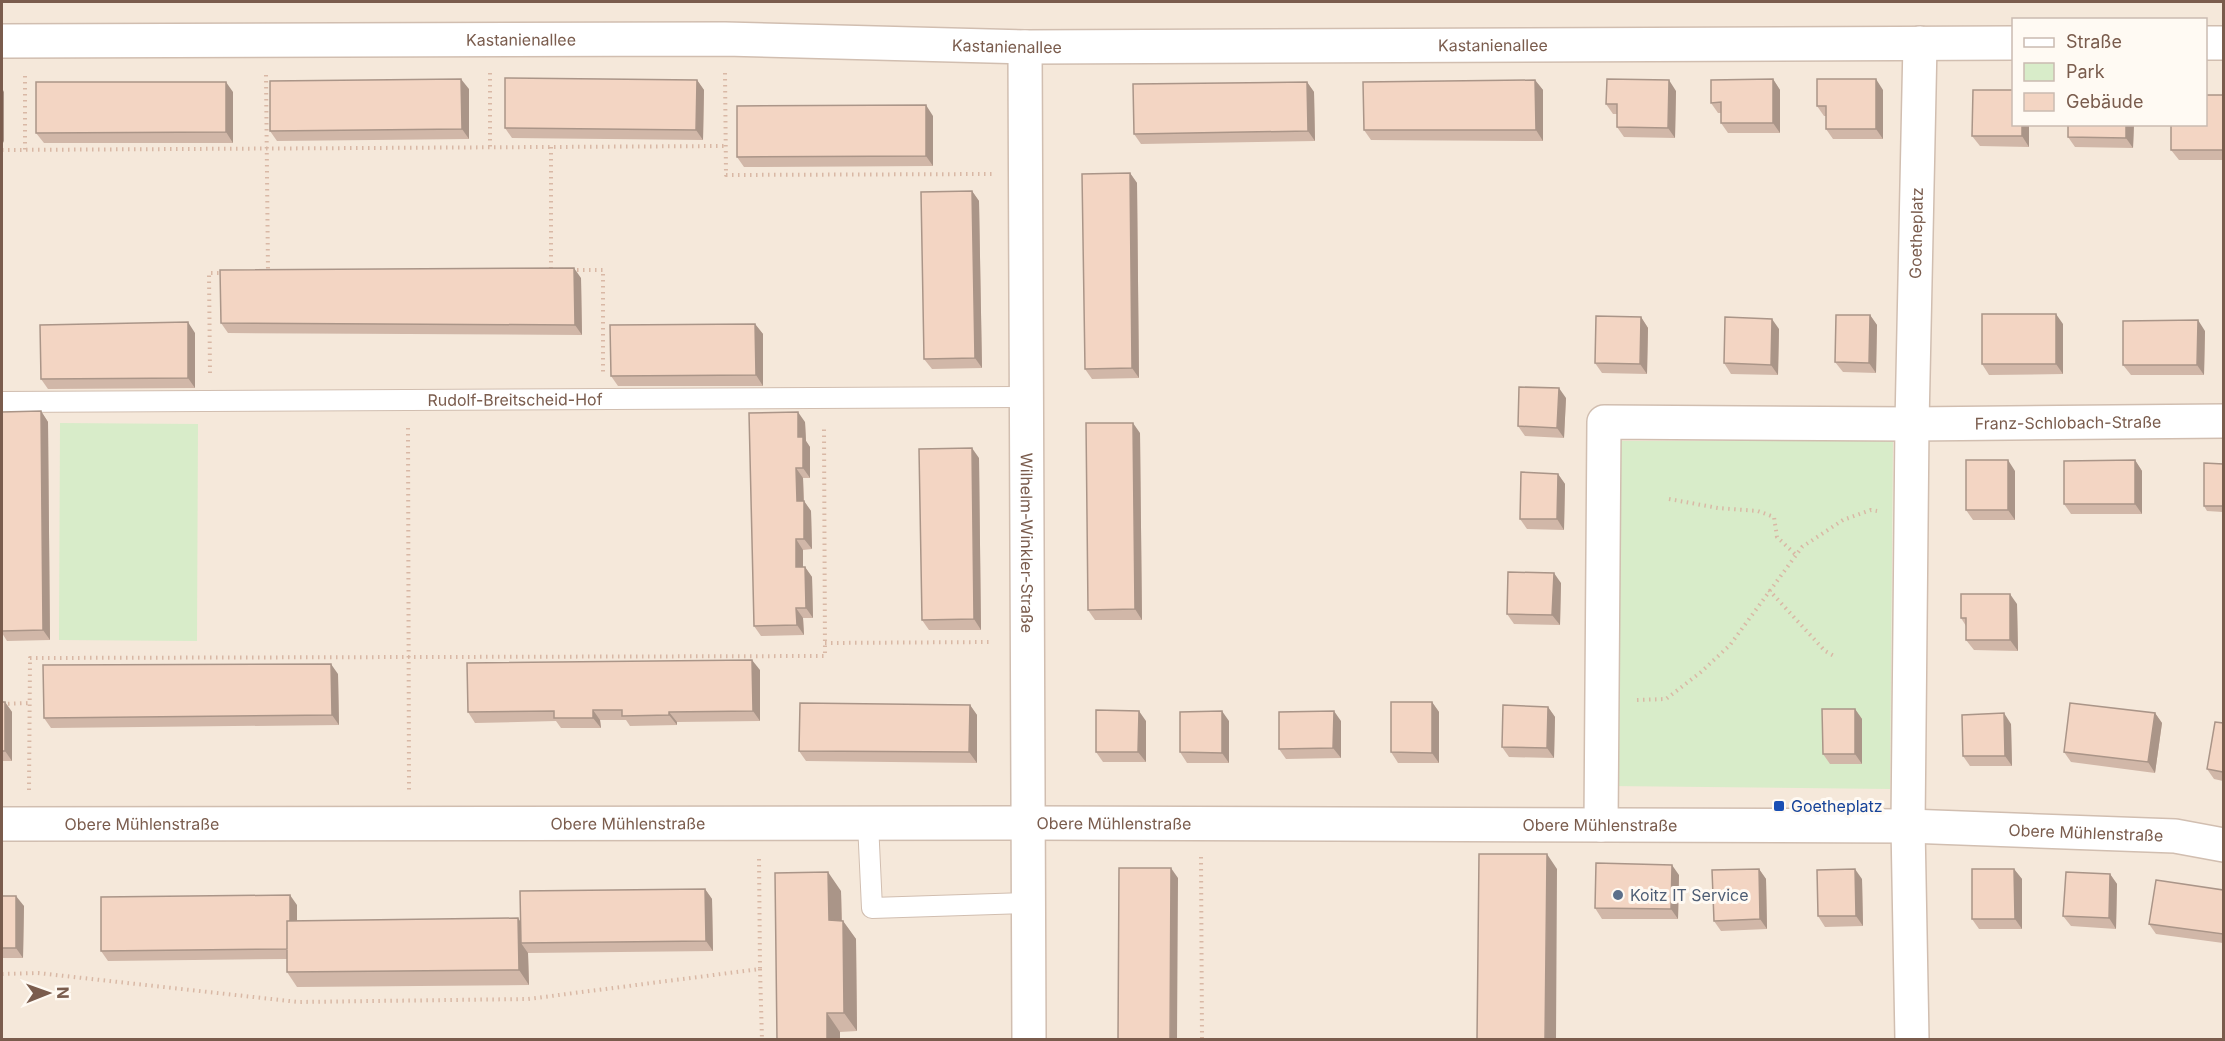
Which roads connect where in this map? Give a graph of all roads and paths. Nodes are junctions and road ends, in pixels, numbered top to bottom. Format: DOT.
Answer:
graph roads {
  1 [pos="490,39"];
  2 [pos="725,39"];
  3 [pos="266,40"];
  4 [pos="13,41"];
  5 [pos="1920,43"];
  6 [pos="2012,43"];
  7 [pos="2207,43"];
  8 [pos="2223,43"];
  9 [pos="1025,47"];
  10 [pos="726,146"];
  11 [pos="490,147"];
  12 [pos="551,147"];
  13 [pos="266,149"];
  14 [pos="2,150"];
  15 [pos="25,150"];
  16 [pos="1026,174"];
  17 [pos="540,270"];
  18 [pos="551,270"];
  19 [pos="280,272"];
  20 [pos="233,273"];
  21 [pos="1027,397"];
  22 [pos="824,398"];
  23 [pos="603,399"];
  24 [pos="407,400"];
  25 [pos="210,401"];
  26 [pos="2,402"];
  27 [pos="2223,421"];
  28 [pos="1912,424"];
  29 [pos="1669,499"];
  30 [pos="1911,512"];
  31 [pos="1796,555"];
  32 [pos="1769,590"];
  33 [pos="1029,642"];
  34 [pos="825,643"];
  35 [pos="409,657"];
  36 [pos="1836,657"];
  37 [pos="1602,700"];
  38 [pos="2,704"];
  39 [pos="30,704"];
  40 [pos="758,823"];
  41 [pos="868,823"];
  42 [pos="1029,823"];
  43 [pos="15,824"];
  44 [pos="409,824"];
  45 [pos="1201,824"];
  46 [pos="1601,825"];
  47 [pos="1908,826"];
  48 [pos="2223,844"];
  49 [pos="1029,903"];
  50 [pos="760,969"];
  51 [pos="2,974"];
  52 [pos="762,1040"];
  53 [pos="1029,1040"];
  54 [pos="1202,1040"];
  55 [pos="1912,1040"];
  1 -- 2 [label="street, Kastanienallee"];
  1 -- 3 [label="street, Kastanienallee"];
  1 -- 11 [label="path"];
  2 -- 9 [label="street, Kastanienallee"];
  2 -- 10 [label="path"];
  3 -- 4 [label="street, Kastanienallee"];
  3 -- 13 [label="path"];
  4 -- 15 [label="path"];
  5 -- 6 [label="street, Kastanienallee"];
  5 -- 9 [label="street, Kastanienallee"];
  5 -- 28 [label="street, Goetheplatz"];
  7 -- 8 [label="street"];
  9 -- 16 [label="street, Wilhelm-Winkler-Straße"];
  10 -- 12 [label="path"];
  10 -- 16 [label="path"];
  11 -- 12 [label="path"];
  11 -- 13 [label="path"];
  12 -- 18 [label="path"];
  13 -- 15 [label="path"];
  13 -- 19 [label="path"];
  14 -- 15 [label="path"];
  16 -- 21 [label="street, Wilhelm-Winkler-Straße"];
  17 -- 18 [label="path"];
  18 -- 23 [label="path"];
  20 -- 25 [label="path"];
  21 -- 22 [label="lane, Rudolf-Breitscheid-Hof"];
  21 -- 33 [label="street, Wilhelm-Winkler-Straße"];
  22 -- 23 [label="lane, Rudolf-Breitscheid-Hof"];
  22 -- 34 [label="path"];
  23 -- 24 [label="lane, Rudolf-Breitscheid-Hof"];
  24 -- 25 [label="lane, Rudolf-Breitscheid-Hof"];
  24 -- 35 [label="path"];
  25 -- 26 [label="lane, Rudolf-Breitscheid-Hof"];
  27 -- 28 [label="street, Franz-Schlobach-Straße"];
  28 -- 30 [label="street, Goetheplatz"];
  28 -- 37 [label="street"];
  29 -- 31 [label="path"];
  30 -- 31 [label="path"];
  30 -- 47 [label="street, Goetheplatz"];
  31 -- 32 [label="path"];
  32 -- 36 [label="path"];
  32 -- 37 [label="path"];
  33 -- 34 [label="path"];
  33 -- 42 [label="street, Wilhelm-Winkler-Straße"];
  34 -- 35 [label="path"];
  35 -- 39 [label="path"];
  35 -- 44 [label="path"];
  37 -- 46 [label="street"];
  38 -- 39 [label="path"];
  39 -- 43 [label="path"];
  40 -- 41 [label="street, Obere Mühlenstraße"];
  40 -- 44 [label="street, Obere Mühlenstraße"];
  40 -- 50 [label="path"];
  41 -- 42 [label="street, Obere Mühlenstraße"];
  41 -- 49 [label="lane"];
  42 -- 45 [label="street, Obere Mühlenstraße"];
  42 -- 49 [label="street, Wilhelm-Winkler-Straße"];
  43 -- 44 [label="street, Obere Mühlenstraße"];
  45 -- 46 [label="street, Obere Mühlenstraße"];
  45 -- 54 [label="path"];
  46 -- 47 [label="street, Obere Mühlenstraße"];
  47 -- 48 [label="street, Obere Mühlenstraße"];
  47 -- 55 [label="street, Goetheplatz"];
  49 -- 53 [label="street, Wilhelm-Winkler-Straße"];
  50 -- 51 [label="path"];
  50 -- 52 [label="path"];
}
